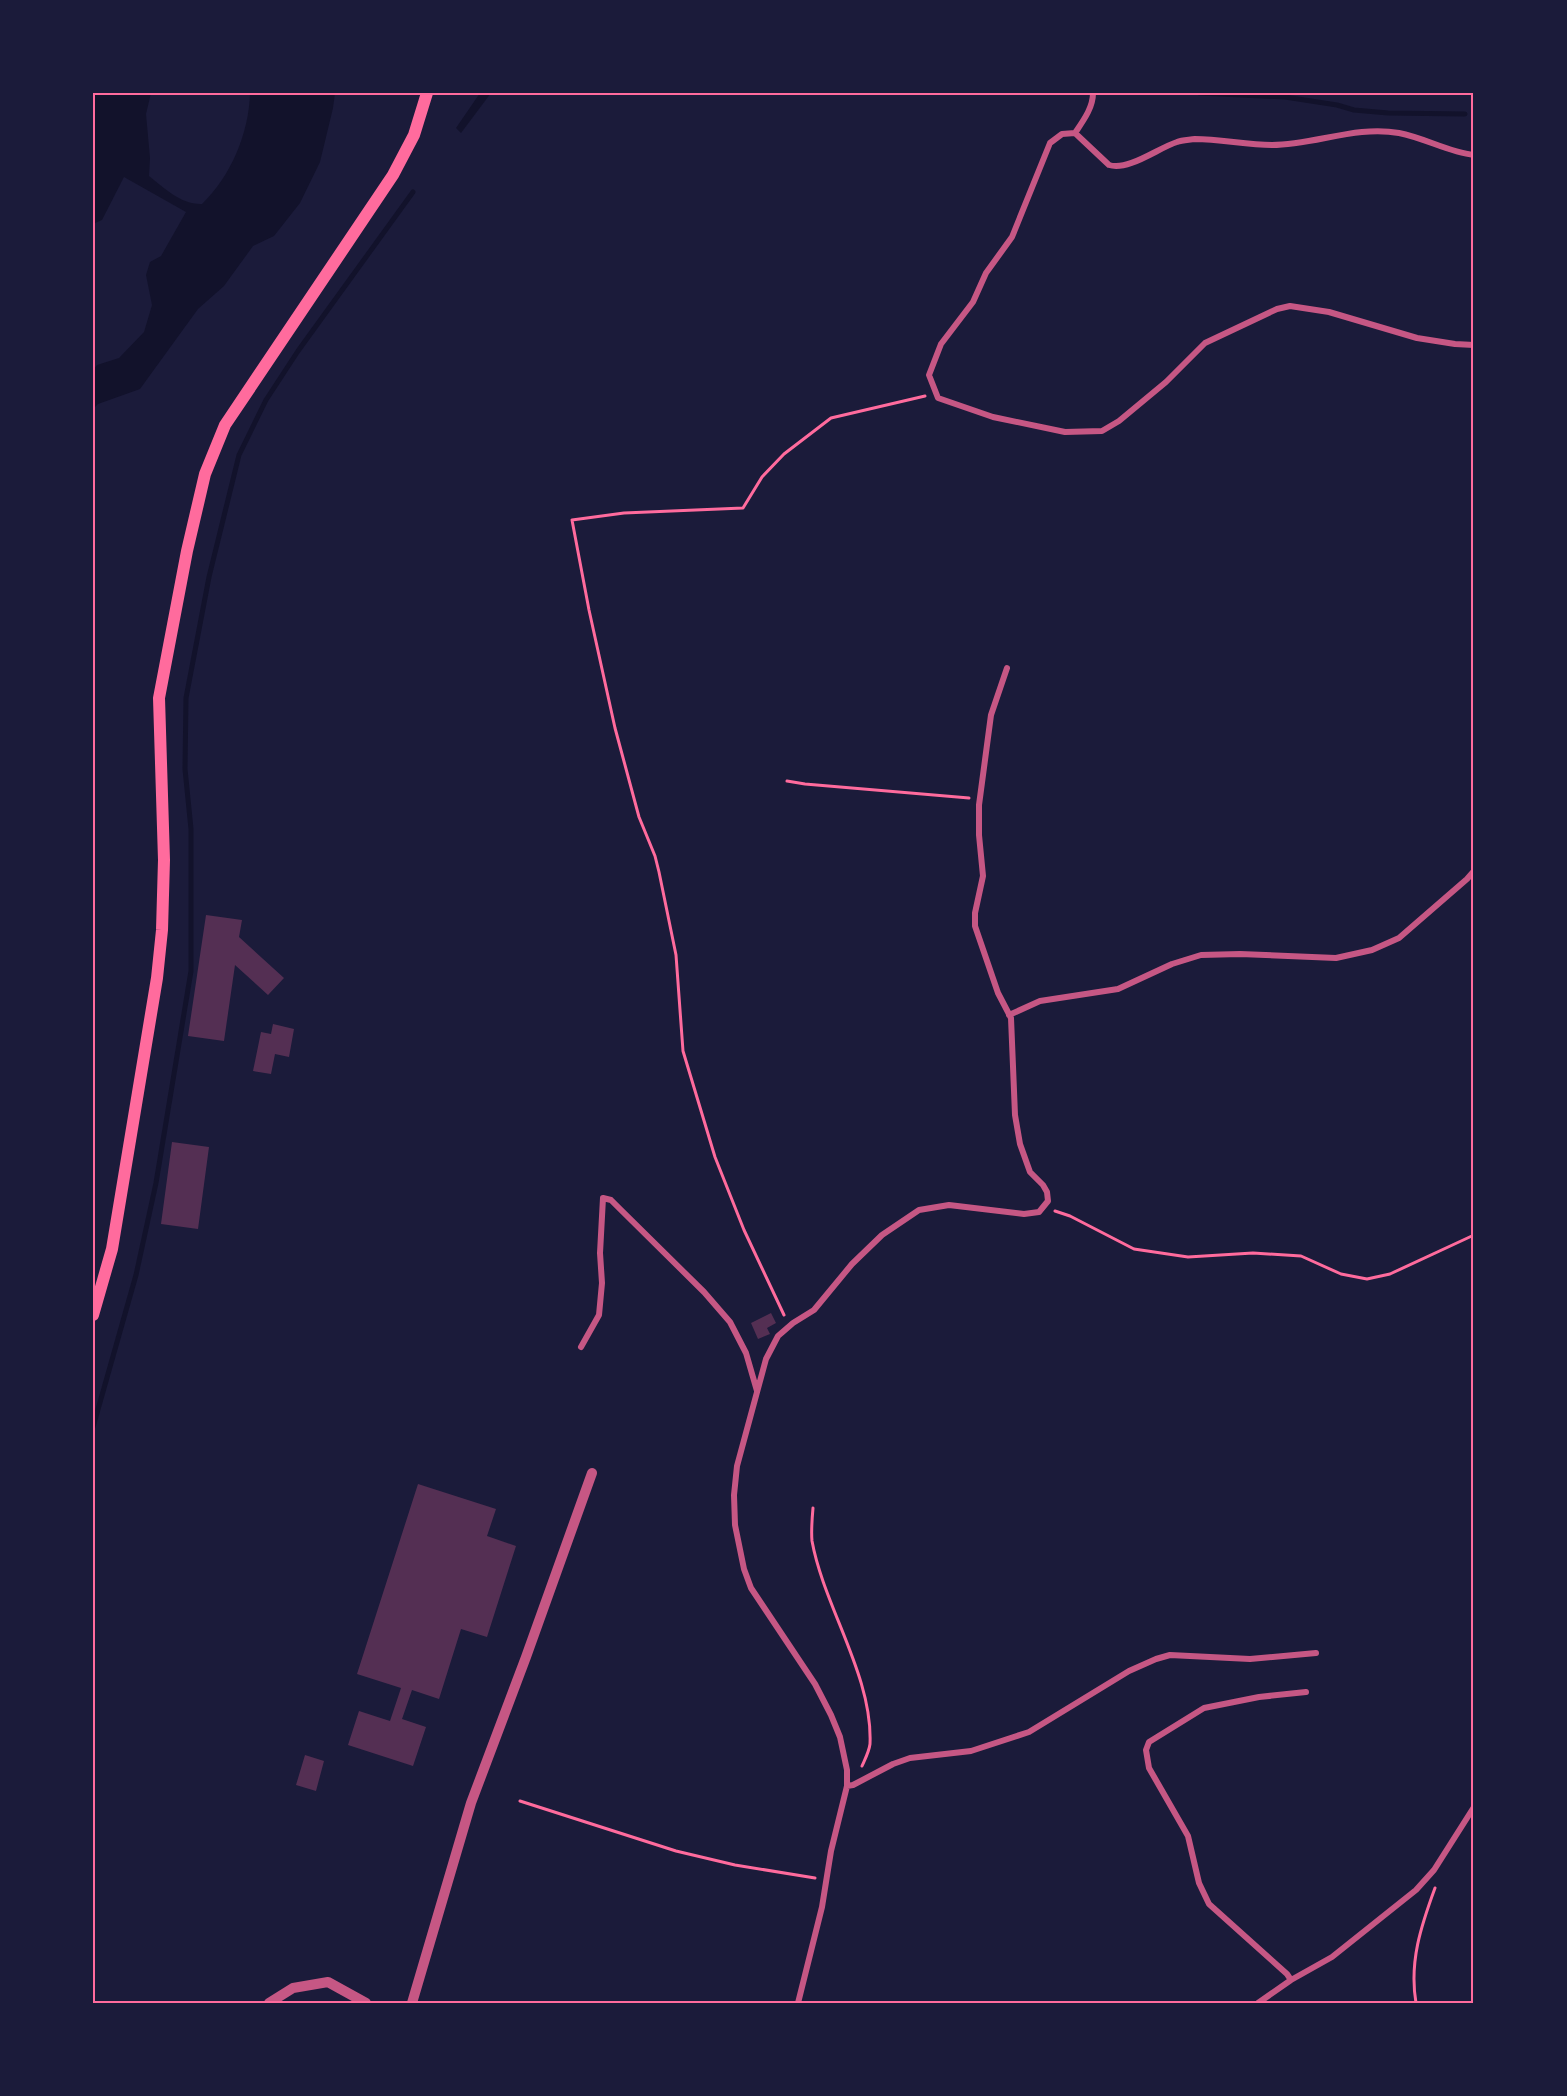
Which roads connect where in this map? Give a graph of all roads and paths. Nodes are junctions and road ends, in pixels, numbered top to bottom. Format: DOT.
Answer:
graph roads {
  1 [pos="427,93"];
  2 [pos="1093,93"];
  3 [pos="1075,133"];
  4 [pos="1474,155"];
  5 [pos="1474,345"];
  6 [pos="936,394"];
  7 [pos="1007,668"];
  8 [pos="787,781"];
  9 [pos="980,799"];
  10 [pos="1474,871"];
  11 [pos="1009,1015"];
  12 [pos="1044,1207"];
  13 [pos="1474,1235"];
  14 [pos="93,1314"];
  15 [pos="788,1324"];
  16 [pos="582,1347"];
  17 [pos="757,1392"];
  18 [pos="591,1473"];
  19 [pos="813,1508"];
  20 [pos="1316,1653"];
  21 [pos="1306,1692"];
  22 [pos="855,1784"];
  23 [pos="847,1786"];
  24 [pos="520,1801"];
  25 [pos="1474,1808"];
  26 [pos="1434,1870"];
  27 [pos="825,1879"];
  28 [pos="1291,1980"];
  29 [pos="269,2003"];
  30 [pos="366,2003"];
  31 [pos="412,2003"];
  32 [pos="798,2003"];
  33 [pos="1258,2003"];
  34 [pos="1416,2003"];
  1 -- 14 [label="main road"];
  2 -- 3 [label="street"];
  3 -- 4 [label="street"];
  3 -- 6 [label="street"];
  5 -- 6 [label="street"];
  6 -- 15 [label="path"];
  7 -- 9 [label="street"];
  8 -- 9 [label="path"];
  9 -- 11 [label="street"];
  10 -- 11 [label="street"];
  11 -- 12 [label="street"];
  12 -- 13 [label="path"];
  12 -- 17 [label="street"];
  16 -- 17 [label="street"];
  17 -- 23 [label="street"];
  18 -- 31 [label="street"];
  19 -- 22 [label="path"];
  20 -- 22 [label="street"];
  21 -- 28 [label="street"];
  22 -- 23 [label="street"];
  23 -- 27 [label="street"];
  24 -- 27 [label="path"];
  25 -- 26 [label="street"];
  26 -- 28 [label="street"];
  26 -- 34 [label="path"];
  27 -- 32 [label="street"];
  28 -- 33 [label="street"];
  29 -- 30 [label="street"];
}
